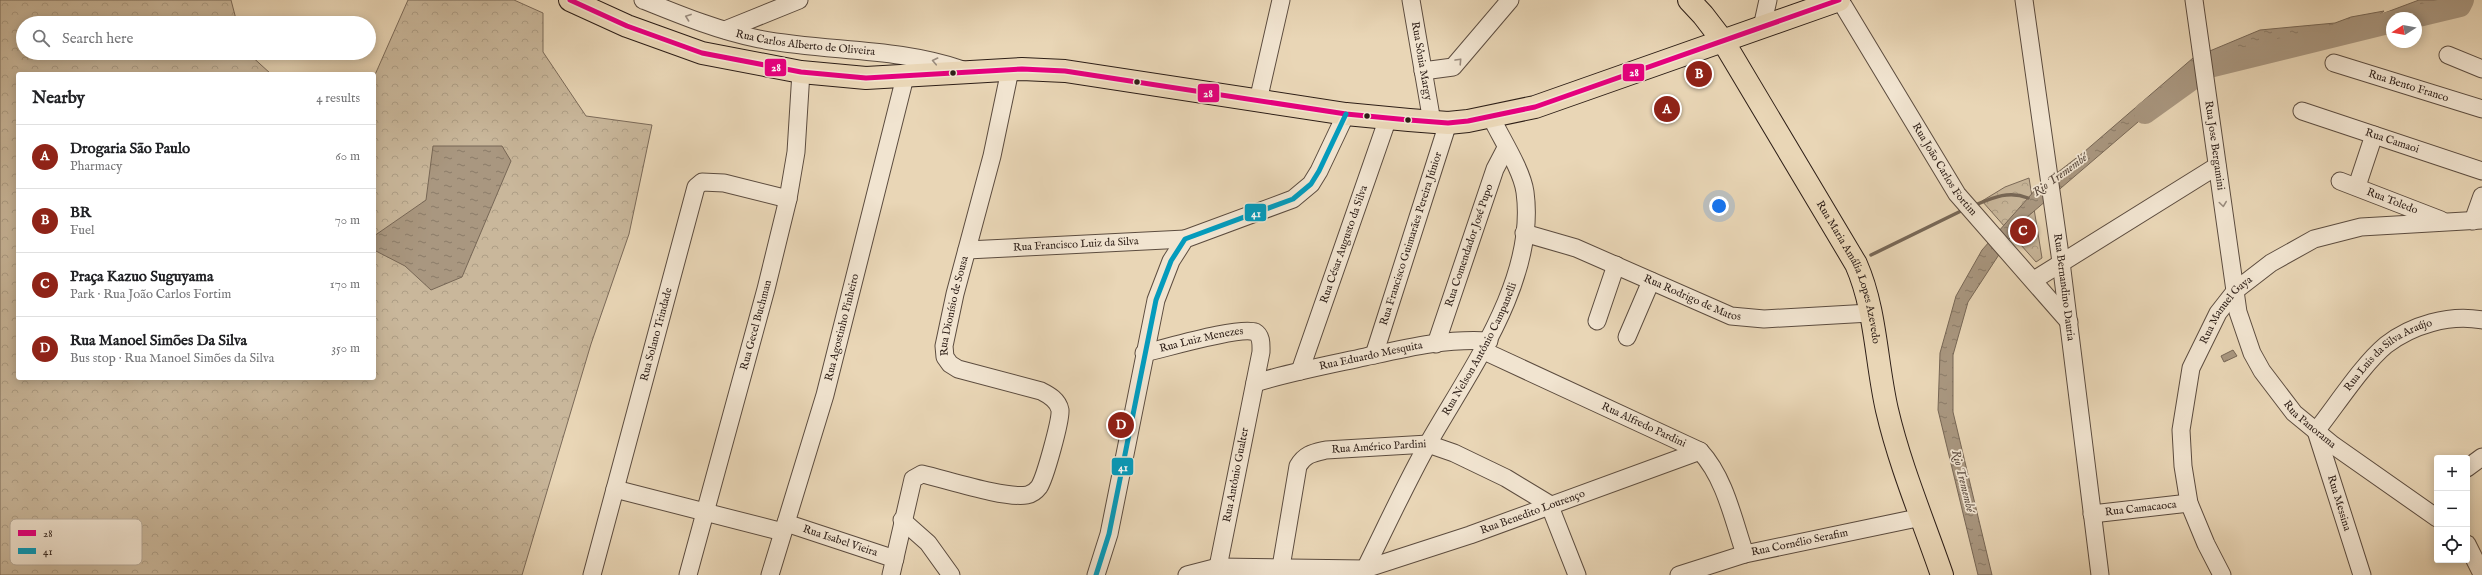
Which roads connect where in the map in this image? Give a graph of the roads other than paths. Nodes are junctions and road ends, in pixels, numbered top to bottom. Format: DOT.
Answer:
graph roads {
  1 [pos="570,0"];
  2 [pos="643,0"];
  3 [pos="799,0"];
  4 [pos="1281,0"];
  5 [pos="1411,0"];
  6 [pos="1510,0"];
  7 [pos="1689,0"];
  8 [pos="1768,0"];
  9 [pos="1840,0"];
  10 [pos="2024,0"];
  11 [pos="2194,0"];
  12 [pos="1762,27"];
  13 [pos="724,30"];
  14 [pos="1723,41"];
  15 [pos="2448,56"];
  16 [pos="2334,63"];
  17 [pos="2482,69"];
  18 [pos="1010,70"];
  19 [pos="1423,71"];
  20 [pos="801,72"];
  21 [pos="972,73"];
  22 [pos="904,78"];
  23 [pos="1258,101"];
  24 [pos="2482,109"];
  25 [pos="2302,111"];
  26 [pos="1346,114"];
  27 [pos="1388,118"];
  28 [pos="1491,118"];
  29 [pos="1440,122"];
  30 [pos="2374,136"];
  31 [pos="1506,148"];
  32 [pos="2217,166"];
  33 [pos="2482,171"];
  34 [pos="2340,181"];
  35 [pos="2357,186"];
  36 [pos="2482,196"];
  37 [pos="788,199"];
  38 [pos="2478,220"];
  39 [pos="2444,222"];
  40 [pos="1524,233"];
  41 [pos="1185,239"];
  42 [pos="967,250"];
  43 [pos="2061,262"];
  44 [pos="1616,264"];
  45 [pos="2031,277"];
  46 [pos="1651,281"];
  47 [pos="2236,290"];
  48 [pos="1870,313"];
  49 [pos="2482,320"];
  50 [pos="1597,321"];
  51 [pos="2069,322"];
  52 [pos="1627,337"];
  53 [pos="1436,344"];
  54 [pos="1487,346"];
  55 [pos="1144,353"];
  56 [pos="1374,355"];
  57 [pos="1300,371"];
  58 [pos="1255,383"];
  59 [pos="2316,432"];
  60 [pos="1428,444"];
  61 [pos="1700,451"];
  62 [pos="2482,457"];
  63 [pos="2470,466"];
  64 [pos="615,489"];
  65 [pos="2189,503"];
  66 [pos="1549,504"];
  67 [pos="705,510"];
  68 [pos="2434,511"];
  69 [pos="2092,514"];
  70 [pos="1922,518"];
  71 [pos="902,520"];
  72 [pos="785,528"];
  73 [pos="2470,544"];
  74 [pos="2470,549"];
  75 [pos="2482,550"];
  76 [pos="1746,554"];
  77 [pos="893,567"];
  78 [pos="1218,567"];
  79 [pos="1281,567"];
  80 [pos="1364,572"];
  81 [pos="1341,573"];
  82 [pos="2482,574"];
  83 [pos="592,575"];
  84 [pos="688,575"];
  85 [pos="770,575"];
  86 [pos="951,575"];
  87 [pos="1096,575"];
  88 [pos="1187,575"];
  89 [pos="1577,575"];
  90 [pos="1678,575"];
  91 [pos="1942,575"];
  92 [pos="2100,575"];
  93 [pos="2222,575"];
  94 [pos="2362,575"];
  1 -- 20 [label="main road"];
  13 -- 2 [label="street, Rua Carlos Alberto de Oliveira, one-way"];
  3 -- 13 [label="street"];
  4 -- 23 [label="street"];
  5 -- 19 [label="street, Rua Sônia Margy"];
  19 -- 6 [label="street, one-way"];
  7 -- 14 [label="main road, Rua Maria Amália Lopes Azevedo"];
  8 -- 12 [label="street"];
  9 -- 12 [label="main road"];
  9 -- 45 [label="street, Rua João Carlos Fortim"];
  10 -- 43 [label="street, Rua Bernandino Dauria"];
  11 -- 32 [label="street, Rua Jose Bergamini"];
  12 -- 14 [label="main road"];
  21 -- 13 [label="street, Rua Carlos Alberto de Oliveira, one-way"];
  14 -- 28 [label="main road"];
  14 -- 48 [label="main road, Rua Maria Amália Lopes Azevedo"];
  15 -- 17 [label="street"];
  16 -- 24 [label="street, Rua Bento Franco"];
  18 -- 21 [label="main road"];
  18 -- 23 [label="main road"];
  18 -- 42 [label="street, Rua Dionísio de Sousa"];
  19 -- 29 [label="street, Rua Sônia Margy"];
  20 -- 22 [label="main road"];
  20 -- 37 [label="street, Rua Gecel Buchman"];
  21 -- 22 [label="main road"];
  22 -- 72 [label="street, Rua Agostinho Pinheiro"];
  23 -- 26 [label="main road"];
  25 -- 30 [label="street, Rua Camaoi"];
  26 -- 27 [label="main road"];
  26 -- 41 [label="street, Rua Francisco Luiz da Silva"];
  27 -- 29 [label="main road"];
  27 -- 57 [label="street, Rua César Augusto da Silva"];
  28 -- 29 [label="main road"];
  28 -- 31 [label="street, Rua Nelson Antônio Campanelli"];
  29 -- 56 [label="street, Rua Francisco Guimarães Pereira Júnior"];
  30 -- 33 [label="street, Rua Camaoi"];
  30 -- 35 [label="street"];
  31 -- 40 [label="street, Rua Nelson Antônio Campanelli"];
  31 -- 53 [label="street, Rua Comendador José Pupo"];
  32 -- 43 [label="street"];
  32 -- 47 [label="street, Rua Jose Bergamini, one-way"];
  34 -- 35 [label="street, Rua Toledo"];
  35 -- 39 [label="street, Rua Toledo"];
  36 -- 38 [label="street"];
  37 -- 64 [label="street, Rua Solano Trindade"];
  37 -- 67 [label="street, Rua Gecel Buchman"];
  38 -- 39 [label="street, Rua Manuel Gaya"];
  39 -- 47 [label="street, Rua Manuel Gaya"];
  40 -- 44 [label="street, Rua Rodrigo de Matos"];
  40 -- 54 [label="street, Rua Nelson Antônio Campanelli"];
  41 -- 42 [label="street, Rua Francisco Luiz da Silva"];
  41 -- 55 [label="street"];
  42 -- 71 [label="street, Rua Dionísio de Sousa"];
  43 -- 45 [label="street"];
  43 -- 51 [label="street, Rua Bernandino Dauria"];
  44 -- 46 [label="street, Rua Rodrigo de Matos"];
  44 -- 50 [label="street"];
  45 -- 51 [label="street, Rua João Carlos Fortim"];
  46 -- 48 [label="street, Rua Rodrigo de Matos"];
  46 -- 52 [label="street"];
  47 -- 59 [label="street, Rua Panorama"];
  47 -- 65 [label="street, Rua Manuel Gaya"];
  48 -- 70 [label="main road, Rua Maria Amália Lopes Azevedo"];
  49 -- 59 [label="street, Rua Luis da Silva Araújo"];
  51 -- 69 [label="street, Rua Bernandino Dauria"];
  53 -- 54 [label="street, Rua Eduardo Mesquita"];
  53 -- 56 [label="street, Rua Eduardo Mesquita"];
  54 -- 60 [label="street, Rua Nelson Antônio Campanelli"];
  54 -- 61 [label="street, Rua Alfredo Pardini"];
  55 -- 58 [label="street, Rua Luiz Menezes"];
  55 -- 87 [label="street"];
  56 -- 57 [label="street, Rua Eduardo Mesquita"];
  57 -- 58 [label="street, Rua Eduardo Mesquita"];
  58 -- 78 [label="street, Rua Antônio Gualter"];
  59 -- 68 [label="street, Rua Panorama"];
  59 -- 94 [label="street, Rua Messina"];
  60 -- 66 [label="street, Rua Américo Pardini"];
  60 -- 79 [label="street, Rua Américo Pardini"];
  60 -- 80 [label="street, Rua Nelson Antônio Campanelli"];
  61 -- 66 [label="street, Rua Benedito Lourenço"];
  61 -- 76 [label="street, Rua Alfredo Pardini"];
  62 -- 63 [label="street"];
  64 -- 67 [label="street, Rua Isabel Vieira"];
  64 -- 83 [label="street, Rua Solano Trindade"];
  65 -- 69 [label="street, Rua Camacaoca"];
  65 -- 93 [label="street, Rua Manuel Gaya"];
  66 -- 80 [label="street, Rua Benedito Lourenço"];
  66 -- 89 [label="street"];
  67 -- 72 [label="street, Rua Isabel Vieira"];
  67 -- 84 [label="street, Rua Gecel Buchman"];
  69 -- 92 [label="street, Rua Bernandino Dauria"];
  70 -- 76 [label="street, Rua Cornélio Serafim"];
  70 -- 91 [label="main road, Rua Maria Amália Lopes Azevedo"];
  71 -- 77 [label="street"];
  71 -- 86 [label="street"];
  72 -- 77 [label="street, Rua Isabel Vieira"];
  72 -- 85 [label="street, Rua Agostinho Pinheiro"];
  73 -- 75 [label="street"];
  74 -- 82 [label="street"];
  76 -- 90 [label="street, Rua Cornélio Serafim"];
  78 -- 79 [label="street, Rua Benedito Lourenço"];
  78 -- 88 [label="street, Rua Benedito Lourenço"];
  79 -- 81 [label="street, Rua Benedito Lourenço"];
  80 -- 81 [label="street, Rua Benedito Lourenço"];
}
